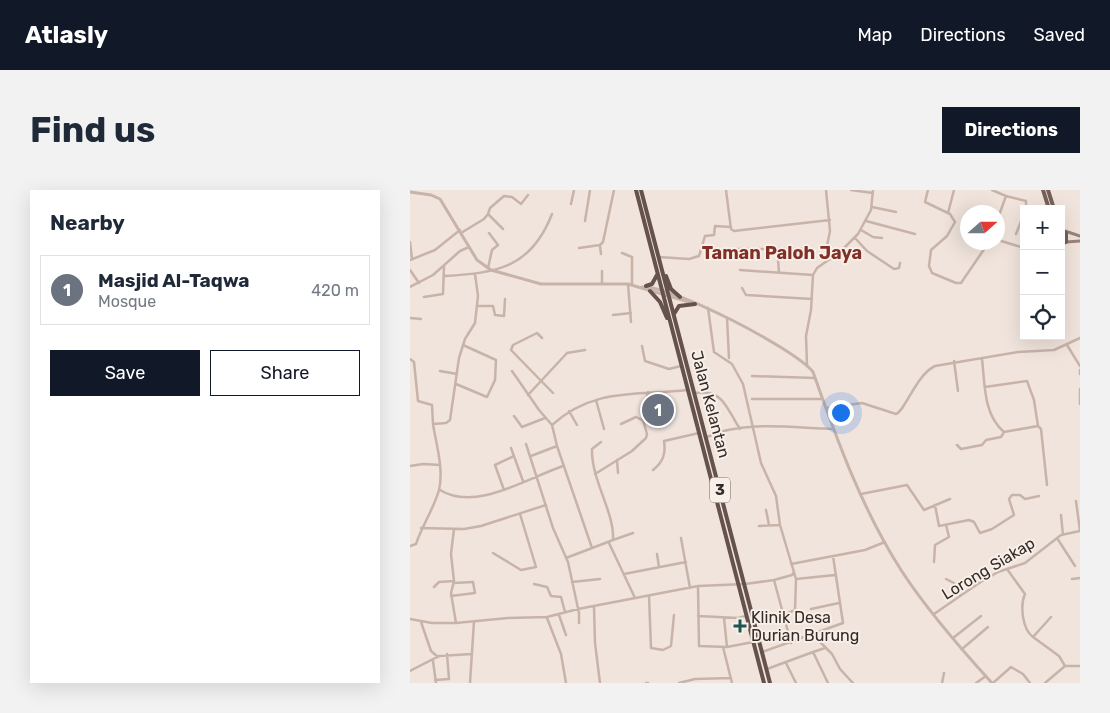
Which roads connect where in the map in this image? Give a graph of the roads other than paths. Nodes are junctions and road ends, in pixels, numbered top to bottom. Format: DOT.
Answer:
graph roads {
  1 [pos="574,190"];
  2 [pos="590,190"];
  3 [pos="614,190"];
  4 [pos="636,190"];
  5 [pos="641,190"];
  6 [pos="726,190"];
  7 [pos="826,190"];
  8 [pos="851,190"];
  9 [pos="928,190"];
  10 [pos="954,190"];
  11 [pos="992,190"];
  12 [pos="1043,190"];
  13 [pos="1048,190"];
  14 [pos="873,191"];
  15 [pos="410,192"];
  16 [pos="528,195"];
  17 [pos="1006,196"];
  18 [pos="571,204"];
  19 [pos="1003,205"];
  20 [pos="1026,205"];
  21 [pos="1048,205"];
  22 [pos="1053,205"];
  23 [pos="872,207"];
  24 [pos="896,212"];
  25 [pos="488,214"];
  26 [pos="552,214"];
  27 [pos="948,214"];
  28 [pos="830,220"];
  29 [pos="585,221"];
  30 [pos="866,221"];
  31 [pos="1020,224"];
  32 [pos="731,227"];
  33 [pos="503,229"];
  34 [pos="861,230"];
  35 [pos="460,231"];
  36 [pos="1065,231"];
  37 [pos="489,234"];
  38 [pos="915,234"];
  39 [pos="1016,234"];
  40 [pos="1080,236"];
  41 [pos="855,238"];
  42 [pos="882,238"];
  43 [pos="1080,241"];
  44 [pos="410,242"];
  45 [pos="1005,242"];
  46 [pos="1065,243"];
  47 [pos="600,245"];
  48 [pos="469,247"];
  49 [pos="1020,247"];
  50 [pos="580,248"];
  51 [pos="777,248"];
  52 [pos="735,249"];
  53 [pos="804,249"];
  54 [pos="984,250"];
  55 [pos="622,253"];
  56 [pos="601,254"];
  57 [pos="659,257"];
  58 [pos="411,259"];
  59 [pos="831,259"];
  60 [pos="900,263"];
  61 [pos="661,265"];
  62 [pos="444,266"];
  63 [pos="490,269"];
  64 [pos="410,270"];
  65 [pos="740,270"];
  66 [pos="602,271"];
  67 [pos="779,272"];
  68 [pos="474,274"];
  69 [pos="657,274"];
  70 [pos="813,275"];
  71 [pos="445,276"];
  72 [pos="419,283"];
  73 [pos="602,283"];
  74 [pos="630,284"];
  75 [pos="410,287"];
  76 [pos="644,287"];
  77 [pos="742,288"];
  78 [pos="650,291"];
  79 [pos="662,293"];
  80 [pos="668,295"];
  81 [pos="424,297"];
  82 [pos="680,297"];
  83 [pos="505,299"];
  84 [pos="812,299"];
  85 [pos="689,302"];
  86 [pos="695,304"];
  87 [pos="477,306"];
  88 [pos="708,308"];
  89 [pos="631,314"];
  90 [pos="674,314"];
  91 [pos="612,315"];
  92 [pos="410,318"];
  93 [pos="727,318"];
  94 [pos="421,319"];
  95 [pos="631,322"];
  96 [pos="672,332"];
  97 [pos="542,338"];
  98 [pos="1080,338"];
  99 [pos="1068,344"];
  100 [pos="463,345"];
  101 [pos="642,346"];
  102 [pos="586,350"];
  103 [pos="730,358"];
  104 [pos="410,359"];
  105 [pos="982,359"];
  106 [pos="954,362"];
  107 [pos="807,365"];
  108 [pos="681,366"];
  109 [pos="1080,366"];
  110 [pos="440,371"];
  111 [pos="512,371"];
  112 [pos="457,374"];
  113 [pos="752,376"];
  114 [pos="815,378"];
  115 [pos="543,381"];
  116 [pos="456,384"];
  117 [pos="986,387"];
  118 [pos="1080,389"];
  119 [pos="688,390"];
  120 [pos="958,391"];
  121 [pos="552,392"];
  122 [pos="648,392"];
  123 [pos="528,395"];
  124 [pos="696,395"];
  125 [pos="752,399"];
  126 [pos="822,399"];
  127 [pos="596,400"];
  128 [pos="1080,404"];
  129 [pos="826,408"];
  130 [pos="693,409"];
  131 [pos="569,410"];
  132 [pos="514,416"];
  133 [pos="546,418"];
  134 [pos="643,420"];
  135 [pos="434,424"];
  136 [pos="621,424"];
  137 [pos="552,425"];
  138 [pos="577,425"];
  139 [pos="1038,426"];
  140 [pos="753,427"];
  141 [pos="604,429"];
  142 [pos="833,429"];
  143 [pos="740,430"];
  144 [pos="1004,432"];
  145 [pos="699,433"];
  146 [pos="706,437"];
  147 [pos="601,442"];
  148 [pos="526,444"];
  149 [pos="957,445"];
  150 [pos="557,446"];
  151 [pos="511,448"];
  152 [pos="514,456"];
  153 [pos="531,456"];
  154 [pos="617,460"];
  155 [pos="440,465"];
  156 [pos="563,466"];
  157 [pos="411,467"];
  158 [pos="653,470"];
  159 [pos="618,473"];
  160 [pos="595,474"];
  161 [pos="537,475"];
  162 [pos="523,481"];
  163 [pos="1046,485"];
  164 [pos="439,490"];
  165 [pos="504,490"];
  166 [pos="861,494"];
  167 [pos="1039,496"];
  168 [pos="950,499"];
  169 [pos="1076,501"];
  170 [pos="546,504"];
  171 [pos="935,505"];
  172 [pos="766,510"];
  173 [pos="520,514"];
  174 [pos="1061,515"];
  175 [pos="769,525"];
  176 [pos="780,525"];
  177 [pos="946,525"];
  178 [pos="759,526"];
  179 [pos="421,528"];
  180 [pos="454,529"];
  181 [pos="1080,531"];
  182 [pos="634,533"];
  183 [pos="1063,534"];
  184 [pos="681,538"];
  185 [pos="1057,538"];
  186 [pos="613,540"];
  187 [pos="885,542"];
  188 [pos="609,543"];
  189 [pos="410,546"];
  190 [pos="592,548"];
  191 [pos="493,553"];
  192 [pos="657,554"];
  193 [pos="834,556"];
  194 [pos="566,558"];
  195 [pos="686,562"];
  196 [pos="934,562"];
  197 [pos="791,564"];
  198 [pos="1075,566"];
  199 [pos="659,567"];
  200 [pos="1007,569"];
  201 [pos="794,572"];
  202 [pos="624,574"];
  203 [pos="836,575"];
  204 [pos="1080,578"];
  205 [pos="600,579"];
  206 [pos="796,579"];
  207 [pos="946,579"];
  208 [pos="1072,579"];
  209 [pos="774,580"];
  210 [pos="454,582"];
  211 [pos="572,582"];
  212 [pos="534,584"];
  213 [pos="738,584"];
  214 [pos="745,584"];
  215 [pos="698,586"];
  216 [pos="434,587"];
  217 [pos="690,588"];
  218 [pos="451,596"];
  219 [pos="649,596"];
  220 [pos="960,596"];
  221 [pos="636,598"];
  222 [pos="839,603"];
  223 [pos="594,606"];
  224 [pos="578,609"];
  225 [pos="811,609"];
  226 [pos="565,612"];
  227 [pos="559,614"];
  228 [pos="934,614"];
  229 [pos="784,615"];
  230 [pos="674,616"];
  231 [pos="698,616"];
  232 [pos="746,616"];
  233 [pos="981,616"];
  234 [pos="547,617"];
  235 [pos="1051,617"];
  236 [pos="724,618"];
  237 [pos="410,619"];
  238 [pos="456,621"];
  239 [pos="474,621"];
  240 [pos="421,622"];
  241 [pos="579,623"];
  242 [pos="988,627"];
  243 [pos="816,633"];
  244 [pos="566,635"];
  245 [pos="1033,637"];
  246 [pos="953,638"];
  247 [pos="753,642"];
  248 [pos="791,643"];
  249 [pos="725,647"];
  250 [pos="825,648"];
  251 [pos="962,649"];
  252 [pos="762,652"];
  253 [pos="812,652"];
  254 [pos="447,654"];
  255 [pos="472,654"];
  256 [pos="438,657"];
  257 [pos="433,661"];
  258 [pos="786,663"];
  259 [pos="1065,666"];
  260 [pos="1080,666"];
  261 [pos="766,670"];
  262 [pos="410,671"];
  263 [pos="944,673"];
  264 [pos="986,676"];
  265 [pos="731,678"];
  266 [pos="435,682"];
  267 [pos="470,683"];
  268 [pos="566,683"];
  269 [pos="600,683"];
  270 [pos="678,683"];
  271 [pos="732,683"];
  272 [pos="764,683"];
  273 [pos="770,683"];
  274 [pos="796,683"];
  275 [pos="828,683"];
  276 [pos="853,683"];
  277 [pos="942,683"];
  278 [pos="976,683"];
  279 [pos="992,683"];
  280 [pos="1030,683"];
  281 [pos="1045,683"];
  1 -- 18 [label="street"];
  2 -- 29 [label="street"];
  3 -- 47 [label="street"];
  4 -- 69 [label="highway, Jalan Kelantan / 3"];
  5 -- 57 [label="highway, Jalan Kelantan / 3"];
  6 -- 32 [label="street"];
  7 -- 28 [label="street"];
  8 -- 14 [label="street"];
  9 -- 27 [label="street"];
  10 -- 27 [label="street"];
  11 -- 17 [label="street"];
  12 -- 21 [label="main road"];
  13 -- 22 [label="main road"];
  14 -- 23 [label="street"];
  15 -- 35 [label="street"];
  16 -- 25 [label="street"];
  17 -- 19 [label="street"];
  17 -- 20 [label="street"];
  23 -- 24 [label="street"];
  23 -- 30 [label="street"];
  25 -- 33 [label="street"];
  25 -- 35 [label="street"];
  26 -- 63 [label="street"];
  27 -- 54 [label="street"];
  28 -- 32 [label="street"];
  28 -- 59 [label="street"];
  30 -- 34 [label="street"];
  30 -- 38 [label="street"];
  31 -- 39 [label="street"];
  32 -- 57 [label="street"];
  34 -- 41 [label="street"];
  34 -- 42 [label="street"];
  35 -- 48 [label="street"];
  35 -- 58 [label="street"];
  36 -- 40 [label="main road"];
  37 -- 63 [label="street"];
  41 -- 59 [label="street"];
  41 -- 60 [label="street"];
  43 -- 46 [label="main road"];
  44 -- 58 [label="street"];
  45 -- 49 [label="street"];
  47 -- 50 [label="street"];
  47 -- 56 [label="street"];
  48 -- 62 [label="street"];
  48 -- 63 [label="street"];
  51 -- 52 [label="street"];
  51 -- 53 [label="street"];
  51 -- 67 [label="street"];
  55 -- 74 [label="street"];
  57 -- 61 [label="highway, Jalan Kelantan / 3"];
  59 -- 70 [label="street"];
  61 -- 80 [label="highway, Jalan Kelantan / 3"];
  61 -- 82 [label="highway"];
  62 -- 71 [label="street"];
  62 -- 72 [label="street"];
  63 -- 68 [label="street"];
  63 -- 73 [label="street"];
  64 -- 72 [label="street"];
  65 -- 67 [label="street"];
  66 -- 73 [label="street"];
  67 -- 70 [label="street"];
  68 -- 71 [label="street"];
  68 -- 87 [label="street"];
  69 -- 76 [label="highway"];
  69 -- 79 [label="highway, Jalan Kelantan / 3"];
  70 -- 84 [label="street"];
  71 -- 81 [label="street"];
  72 -- 75 [label="street"];
  73 -- 74 [label="street"];
  74 -- 76 [label="street"];
  74 -- 89 [label="street"];
  76 -- 78 [label="street"];
  76 -- 79 [label="street"];
  77 -- 84 [label="street"];
  78 -- 79 [label="street"];
  78 -- 96 [label="highway"];
  79 -- 80 [label="street"];
  79 -- 96 [label="highway, Jalan Kelantan / 3"];
  80 -- 82 [label="street"];
  80 -- 85 [label="street"];
  80 -- 90 [label="highway, Jalan Kelantan / 3"];
  82 -- 85 [label="street"];
  83 -- 87 [label="street"];
  84 -- 107 [label="street"];
  85 -- 86 [label="street"];
  86 -- 88 [label="street"];
  86 -- 90 [label="highway"];
  87 -- 100 [label="street"];
  88 -- 93 [label="street"];
  88 -- 140 [label="street"];
  89 -- 91 [label="street"];
  89 -- 95 [label="street"];
  90 -- 124 [label="highway, Jalan Kelantan / 3"];
  92 -- 94 [label="street"];
  93 -- 103 [label="street"];
  93 -- 107 [label="street"];
  96 -- 108 [label="highway, Jalan Kelantan / 3"];
  97 -- 115 [label="street"];
  98 -- 99 [label="street"];
  99 -- 105 [label="street"];
  99 -- 109 [label="street"];
  100 -- 112 [label="street"];
  100 -- 116 [label="street"];
  101 -- 108 [label="street"];
  102 -- 115 [label="street"];
  104 -- 135 [label="street"];
  105 -- 106 [label="street"];
  105 -- 117 [label="street"];
  106 -- 120 [label="street"];
  106 -- 129 [label="street"];
  107 -- 114 [label="street"];
  108 -- 119 [label="highway, Jalan Kelantan / 3"];
  110 -- 112 [label="street"];
  111 -- 123 [label="street"];
  112 -- 116 [label="street"];
  113 -- 114 [label="street"];
  114 -- 126 [label="street"];
  115 -- 121 [label="street"];
  115 -- 123 [label="street"];
  116 -- 135 [label="street"];
  117 -- 139 [label="street"];
  117 -- 144 [label="street"];
  118 -- 128 [label="street"];
  119 -- 122 [label="street"];
  119 -- 130 [label="highway, Jalan Kelantan / 3"];
  122 -- 127 [label="street"];
  122 -- 134 [label="street"];
  123 -- 133 [label="street"];
  124 -- 130 [label="highway"];
  124 -- 143 [label="street"];
  124 -- 146 [label="highway, Jalan Kelantan / 3"];
  125 -- 126 [label="street"];
  126 -- 129 [label="street"];
  127 -- 131 [label="street"];
  127 -- 141 [label="street"];
  129 -- 142 [label="street"];
  130 -- 145 [label="highway, Jalan Kelantan / 3"];
  131 -- 137 [label="street"];
  131 -- 138 [label="street"];
  132 -- 133 [label="street"];
  133 -- 137 [label="street"];
  134 -- 136 [label="street"];
  134 -- 154 [label="street"];
  135 -- 155 [label="street"];
  137 -- 150 [label="street"];
  139 -- 144 [label="street"];
  139 -- 163 [label="street"];
  140 -- 142 [label="street"];
  140 -- 143 [label="street"];
  140 -- 176 [label="street"];
  142 -- 166 [label="street"];
  143 -- 146 [label="street"];
  144 -- 149 [label="street"];
  145 -- 158 [label="street"];
  145 -- 213 [label="highway, Jalan Kelantan / 3"];
  146 -- 214 [label="highway, Jalan Kelantan / 3"];
  147 -- 160 [label="street"];
  148 -- 153 [label="street"];
  150 -- 153 [label="street"];
  150 -- 156 [label="street"];
  151 -- 152 [label="street"];
  152 -- 162 [label="street"];
  152 -- 165 [label="street"];
  153 -- 161 [label="street"];
  154 -- 159 [label="street"];
  154 -- 160 [label="street"];
  155 -- 157 [label="street"];
  155 -- 164 [label="street"];
  156 -- 161 [label="street"];
  156 -- 190 [label="street"];
  160 -- 186 [label="street"];
  161 -- 162 [label="street"];
  161 -- 170 [label="street"];
  162 -- 165 [label="street"];
  164 -- 165 [label="street"];
  164 -- 179 [label="street"];
  166 -- 171 [label="street"];
  166 -- 187 [label="street"];
  167 -- 177 [label="street"];
  168 -- 171 [label="street"];
  169 -- 181 [label="street"];
  170 -- 173 [label="street"];
  170 -- 194 [label="street"];
  171 -- 177 [label="street"];
  172 -- 175 [label="street"];
  173 -- 180 [label="street"];
  173 -- 191 [label="street"];
  174 -- 183 [label="street"];
  175 -- 176 [label="street"];
  175 -- 178 [label="street"];
  176 -- 197 [label="street"];
  177 -- 196 [label="street"];
  179 -- 180 [label="street"];
  179 -- 189 [label="street"];
  180 -- 210 [label="street"];
  181 -- 183 [label="street, Lorong Siakap"];
  182 -- 186 [label="street"];
  183 -- 185 [label="street, Lorong Siakap"];
  184 -- 195 [label="street"];
  185 -- 198 [label="street"];
  185 -- 200 [label="street, Lorong Siakap"];
  186 -- 188 [label="street"];
  187 -- 193 [label="street"];
  187 -- 228 [label="street"];
  188 -- 190 [label="street"];
  188 -- 202 [label="street"];
  190 -- 194 [label="street"];
  192 -- 199 [label="street"];
  193 -- 197 [label="street"];
  193 -- 203 [label="street"];
  194 -- 211 [label="street"];
  195 -- 199 [label="street"];
  195 -- 217 [label="street"];
  197 -- 201 [label="street"];
  199 -- 202 [label="street"];
  200 -- 220 [label="street, Lorong Siakap"];
  200 -- 245 [label="street"];
  201 -- 206 [label="street"];
  201 -- 209 [label="street"];
  202 -- 221 [label="street"];
  203 -- 206 [label="street"];
  203 -- 222 [label="street"];
  204 -- 208 [label="street"];
  205 -- 211 [label="street"];
  206 -- 229 [label="street"];
  207 -- 220 [label="street"];
  209 -- 214 [label="street"];
  209 -- 229 [label="street"];
  210 -- 216 [label="street"];
  210 -- 218 [label="street"];
  210 -- 218 [label="street"];
  211 -- 224 [label="street"];
  212 -- 226 [label="street"];
  213 -- 214 [label="street"];
  213 -- 215 [label="street"];
  213 -- 232 [label="highway, Jalan Kelantan / 3"];
  214 -- 252 [label="highway, Jalan Kelantan / 3"];
  215 -- 217 [label="street"];
  215 -- 231 [label="street"];
  217 -- 219 [label="street"];
  218 -- 238 [label="street"];
  219 -- 221 [label="street"];
  219 -- 230 [label="street"];
  220 -- 228 [label="street, Lorong Siakap"];
  221 -- 223 [label="street"];
  222 -- 225 [label="street"];
  222 -- 243 [label="street"];
  223 -- 224 [label="street"];
  223 -- 269 [label="street"];
  224 -- 226 [label="street"];
  224 -- 241 [label="street"];
  226 -- 227 [label="street"];
  227 -- 234 [label="street"];
  227 -- 244 [label="street"];
  228 -- 246 [label="street"];
  229 -- 248 [label="street"];
  231 -- 236 [label="street"];
  231 -- 249 [label="street"];
  232 -- 236 [label="street"];
  232 -- 247 [label="highway, Jalan Kelantan / 3"];
  233 -- 246 [label="street"];
  234 -- 239 [label="street"];
  234 -- 268 [label="street"];
  235 -- 245 [label="street"];
  236 -- 249 [label="street"];
  237 -- 240 [label="street"];
  238 -- 239 [label="street"];
  238 -- 240 [label="street"];
  239 -- 255 [label="street"];
  240 -- 256 [label="street"];
  242 -- 251 [label="street"];
  243 -- 248 [label="street"];
  243 -- 250 [label="street"];
  245 -- 259 [label="street"];
  246 -- 251 [label="street"];
  247 -- 249 [label="street"];
  247 -- 272 [label="highway, Jalan Kelantan / 3"];
  248 -- 252 [label="street"];
  249 -- 265 [label="street"];
  250 -- 253 [label="street"];
  250 -- 276 [label="street"];
  251 -- 264 [label="street"];
  252 -- 261 [label="highway, Jalan Kelantan / 3"];
  253 -- 258 [label="street"];
  253 -- 275 [label="street"];
  254 -- 255 [label="street"];
  254 -- 256 [label="street"];
  254 -- 266 [label="street"];
  255 -- 267 [label="street"];
  256 -- 257 [label="street"];
  257 -- 262 [label="street"];
  257 -- 266 [label="street"];
  258 -- 261 [label="street"];
  258 -- 274 [label="street"];
  259 -- 260 [label="street"];
  259 -- 281 [label="street"];
  261 -- 273 [label="highway, Jalan Kelantan / 3"];
  263 -- 277 [label="street"];
  264 -- 278 [label="street"];
  264 -- 279 [label="street"];
  265 -- 270 [label="street"];
  265 -- 271 [label="street"];
  279 -- 280 [label="street"];
}
